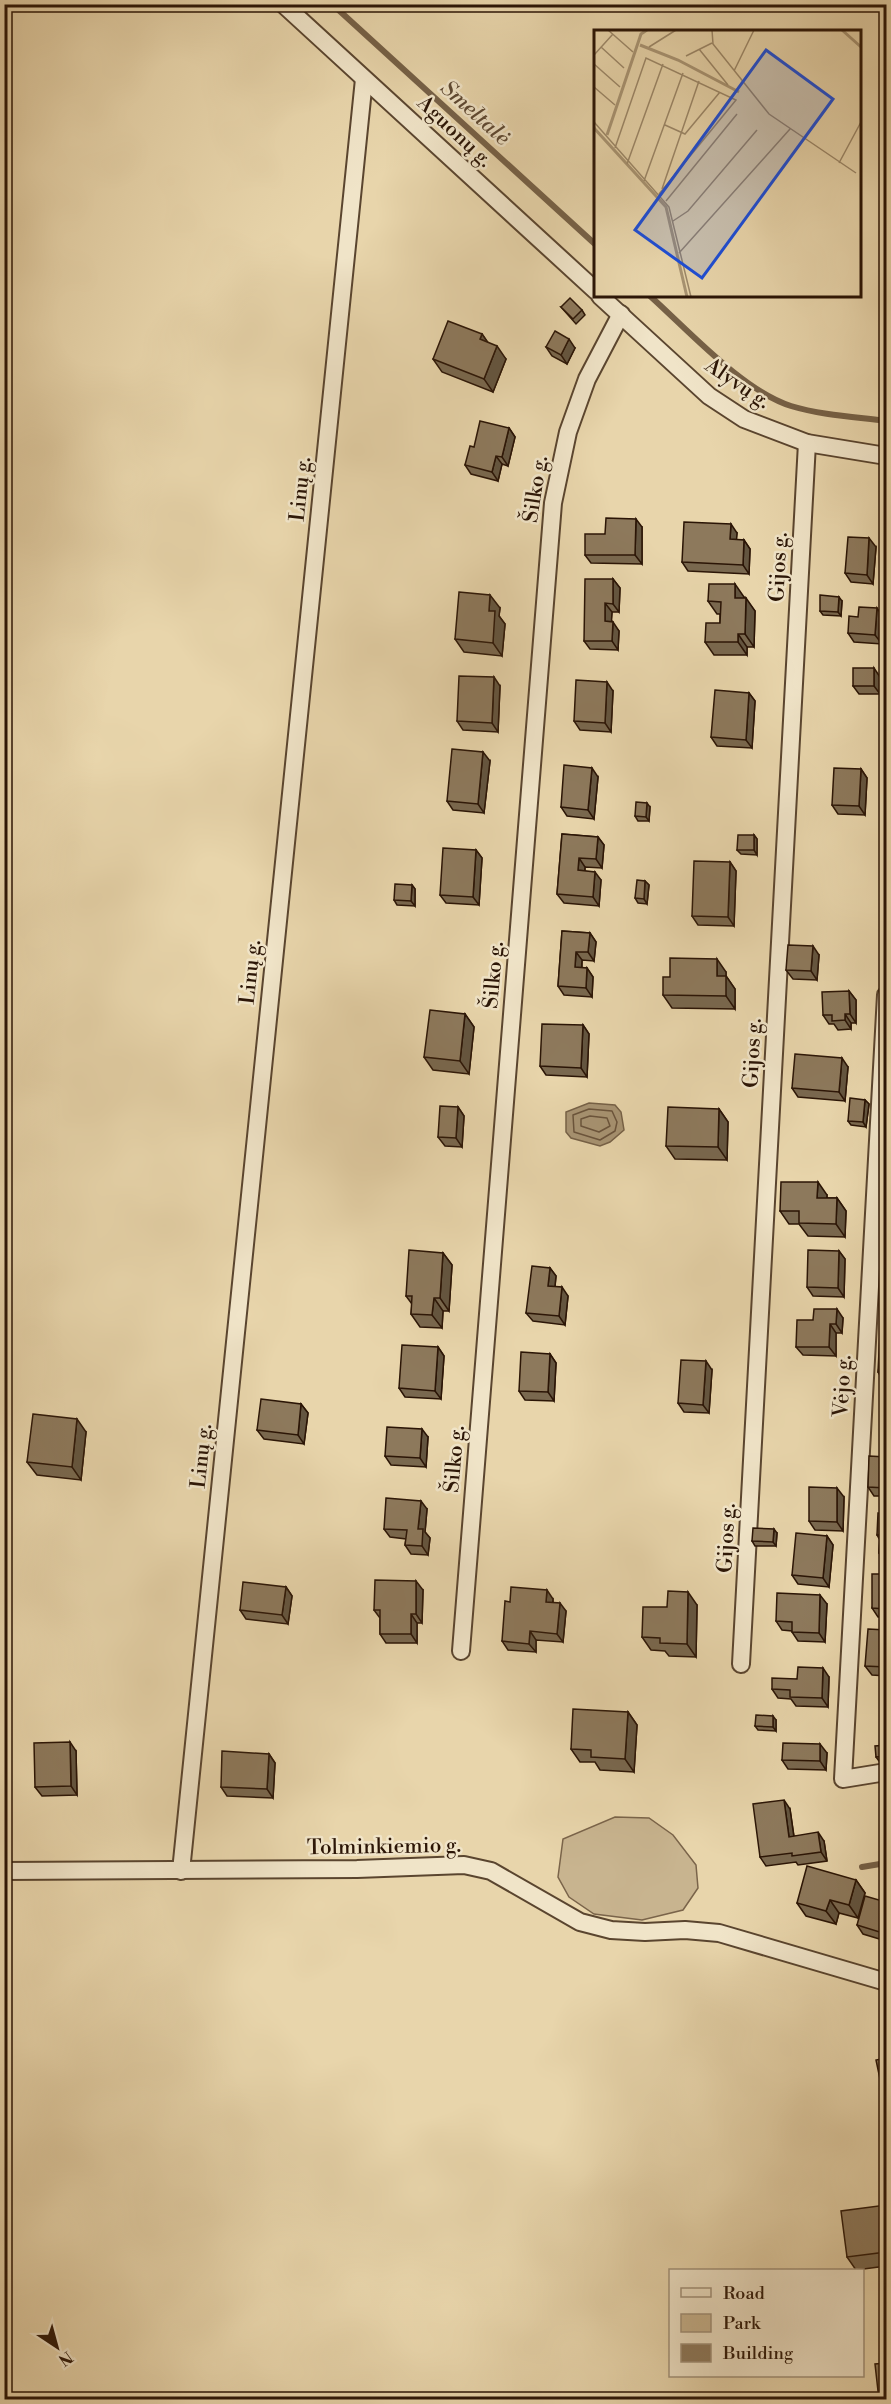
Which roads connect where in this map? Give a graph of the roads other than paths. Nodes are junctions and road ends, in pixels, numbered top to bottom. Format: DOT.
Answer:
graph roads {
  1 [pos="283,4"];
  2 [pos="364,78"];
  3 [pos="594,289"];
  4 [pos="601,297"];
  5 [pos="621,314"];
  6 [pos="807,443"];
  7 [pos="886,456"];
  8 [pos="886,995"];
  9 [pos="461,1651"];
  10 [pos="741,1664"];
  11 [pos="886,1772"];
  12 [pos="4,1870"];
  13 [pos="181,1871"];
  14 [pos="886,1982"];
  1 -- 2 [label="street, Aguonų g."];
  2 -- 3 [label="street, Aguonų g."];
  2 -- 13 [label="street, Linų g."];
  4 -- 5 [label="street"];
  5 -- 6 [label="street, Alyvų g."];
  5 -- 9 [label="street, Šilko g."];
  6 -- 7 [label="street, Alyvų g."];
  6 -- 10 [label="street, Gijos g."];
  8 -- 11 [label="street, Vėjo g."];
  12 -- 13 [label="street, Tolminkiemio g."];
  13 -- 14 [label="street, Tolminkiemio g."];
}
